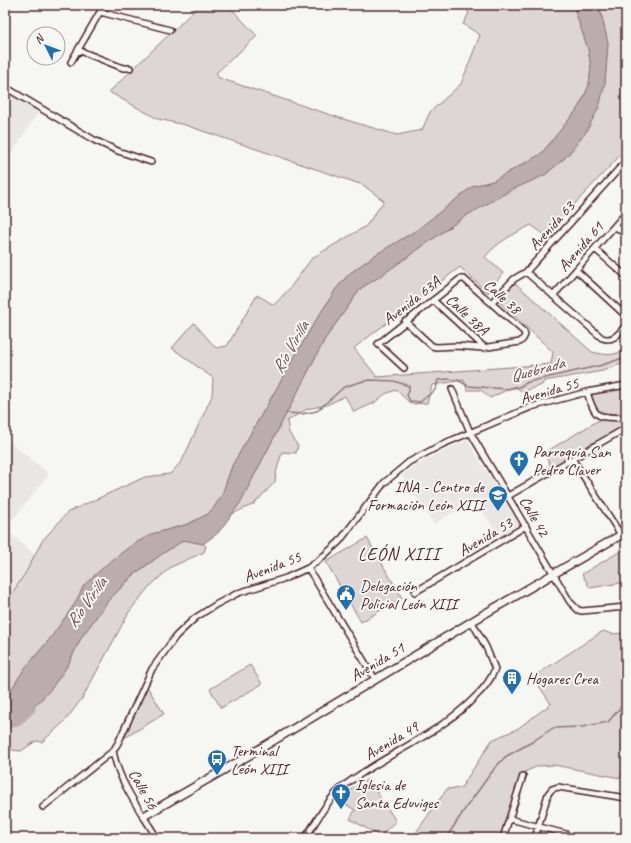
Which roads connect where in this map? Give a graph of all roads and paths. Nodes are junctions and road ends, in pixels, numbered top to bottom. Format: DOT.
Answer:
graph roads {
  1 [pos="104,5"];
  2 [pos="100,12"];
  3 [pos="170,30"];
  4 [pos="78,50"];
  5 [pos="71,62"];
  6 [pos="130,68"];
  7 [pos="5,87"];
  8 [pos="626,161"];
  9 [pos="151,162"];
  10 [pos="626,214"];
  11 [pos="615,226"];
  12 [pos="626,235"];
  13 [pos="595,249"];
  14 [pos="576,270"];
  15 [pos="526,272"];
  16 [pos="626,276"];
  17 [pos="461,278"];
  18 [pos="553,296"];
  19 [pos="433,300"];
  20 [pos="491,303"];
  21 [pos="626,316"];
  22 [pos="405,321"];
  23 [pos="626,325"];
  24 [pos="485,348"];
  25 [pos="404,368"];
  26 [pos="626,385"];
  27 [pos="452,389"];
  28 [pos="587,392"];
  29 [pos="626,418"];
  30 [pos="626,428"];
  31 [pos="470,432"];
  32 [pos="573,460"];
  33 [pos="508,496"];
  34 [pos="526,526"];
  35 [pos="623,533"];
  36 [pos="308,568"];
  37 [pos="554,575"];
  38 [pos="415,592"];
  39 [pos="626,607"];
  40 [pos="472,622"];
  41 [pos="375,679"];
  42 [pos="112,751"];
  43 [pos="523,776"];
  44 [pos="626,798"];
  45 [pos="43,807"];
  46 [pos="144,816"];
  47 [pos="510,819"];
  48 [pos="538,827"];
  49 [pos="566,834"];
  50 [pos="157,838"];
  51 [pos="305,838"];
  52 [pos="503,838"];
  53 [pos="535,838"];
  1 -- 2 [label="street"];
  2 -- 3 [label="street"];
  2 -- 4 [label="street"];
  4 -- 5 [label="street"];
  4 -- 6 [label="street"];
  7 -- 9 [label="street"];
  8 -- 15 [label="street, Avenida 63"];
  10 -- 11 [label="street, Avenida 61"];
  11 -- 12 [label="street"];
  11 -- 13 [label="street, Avenida 61"];
  13 -- 14 [label="street, Avenida 61"];
  13 -- 16 [label="street"];
  14 -- 18 [label="street, Avenida 61"];
  14 -- 21 [label="street"];
  15 -- 18 [label="street"];
  15 -- 20 [label="street, Avenida 63"];
  17 -- 19 [label="street, Avenida 63A"];
  17 -- 20 [label="street, Calle 38"];
  18 -- 23 [label="street"];
  19 -- 22 [label="street, Avenida 63A"];
  19 -- 24 [label="street, Calle 38A"];
  20 -- 24 [label="street, Calle 38"];
  22 -- 24 [label="street"];
  22 -- 25 [label="street, Avenida 63A"];
  26 -- 28 [label="street, Avenida 55"];
  27 -- 31 [label="street, Calle 42"];
  28 -- 29 [label="street"];
  28 -- 31 [label="street, Avenida 55"];
  30 -- 32 [label="street"];
  31 -- 33 [label="street, Calle 42"];
  31 -- 36 [label="street, Avenida 55"];
  32 -- 33 [label="street"];
  32 -- 35 [label="street"];
  33 -- 34 [label="street, Calle 42"];
  34 -- 37 [label="street, Calle 42"];
  34 -- 38 [label="street, Avenida 53"];
  35 -- 37 [label="street, Avenida 51"];
  36 -- 41 [label="street"];
  36 -- 42 [label="street, Avenida 55"];
  37 -- 39 [label="street, Calle 42"];
  37 -- 40 [label="street, Avenida 51"];
  40 -- 41 [label="street, Avenida 51"];
  40 -- 51 [label="street, Avenida 49"];
  41 -- 46 [label="street, Avenida 51"];
  42 -- 45 [label="street, Avenida 55"];
  42 -- 46 [label="street, Calle 56"];
  43 -- 47 [label="street"];
  44 -- 48 [label="street"];
  46 -- 50 [label="street, Calle 56"];
  47 -- 48 [label="street"];
  47 -- 52 [label="street"];
  48 -- 49 [label="street"];
  48 -- 53 [label="street"];
}
